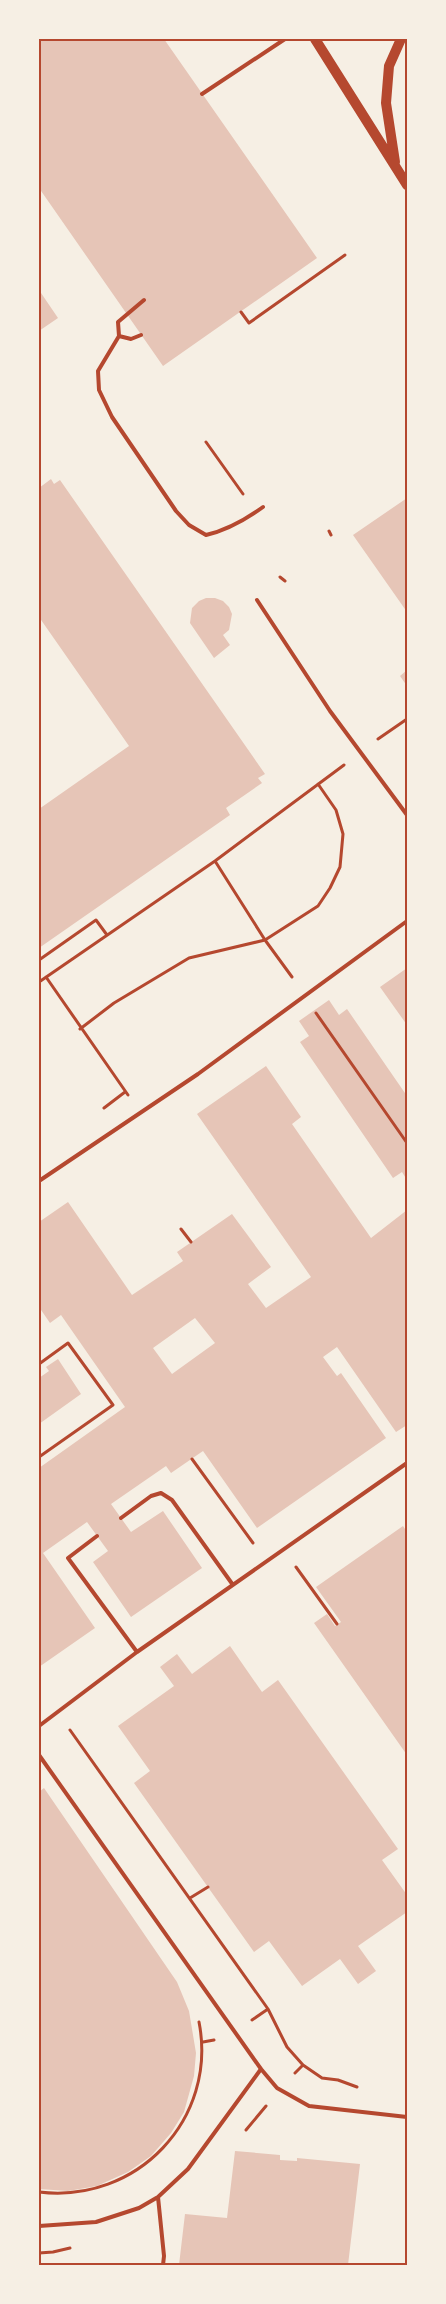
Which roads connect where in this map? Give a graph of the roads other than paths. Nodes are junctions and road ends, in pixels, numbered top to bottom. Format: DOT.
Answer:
graph roads {
  1 [pos="285,39"];
  2 [pos="315,39"];
  3 [pos="401,39"];
  4 [pos="202,94"];
  5 [pos="396,168"];
  6 [pos="407,186"];
  7 [pos="144,300"];
  8 [pos="141,334"];
  9 [pos="119,336"];
  10 [pos="263,508"];
  11 [pos="257,600"];
  12 [pos="407,815"];
  13 [pos="407,921"];
  14 [pos="39,1181"];
  15 [pos="407,1463"];
  16 [pos="121,1518"];
  17 [pos="97,1536"];
  18 [pos="233,1585"];
  19 [pos="137,1652"];
  20 [pos="39,1726"];
  21 [pos="39,1754"];
  22 [pos="261,2069"];
  23 [pos="407,2117"];
  24 [pos="158,2196"];
  25 [pos="39,2226"];
  26 [pos="163,2265"];
  1 -- 4 [label="lane"];
  2 -- 5 [label="main road"];
  3 -- 5 [label="main road"];
  5 -- 6 [label="main road"];
  7 -- 9 [label="lane"];
  8 -- 9 [label="lane"];
  9 -- 10 [label="lane"];
  11 -- 12 [label="lane"];
  13 -- 14 [label="lane"];
  15 -- 18 [label="lane"];
  16 -- 18 [label="lane"];
  17 -- 19 [label="lane"];
  18 -- 19 [label="lane"];
  19 -- 20 [label="lane"];
  21 -- 22 [label="lane"];
  22 -- 23 [label="lane"];
  22 -- 24 [label="lane"];
  24 -- 25 [label="lane"];
  24 -- 26 [label="lane"];
}
